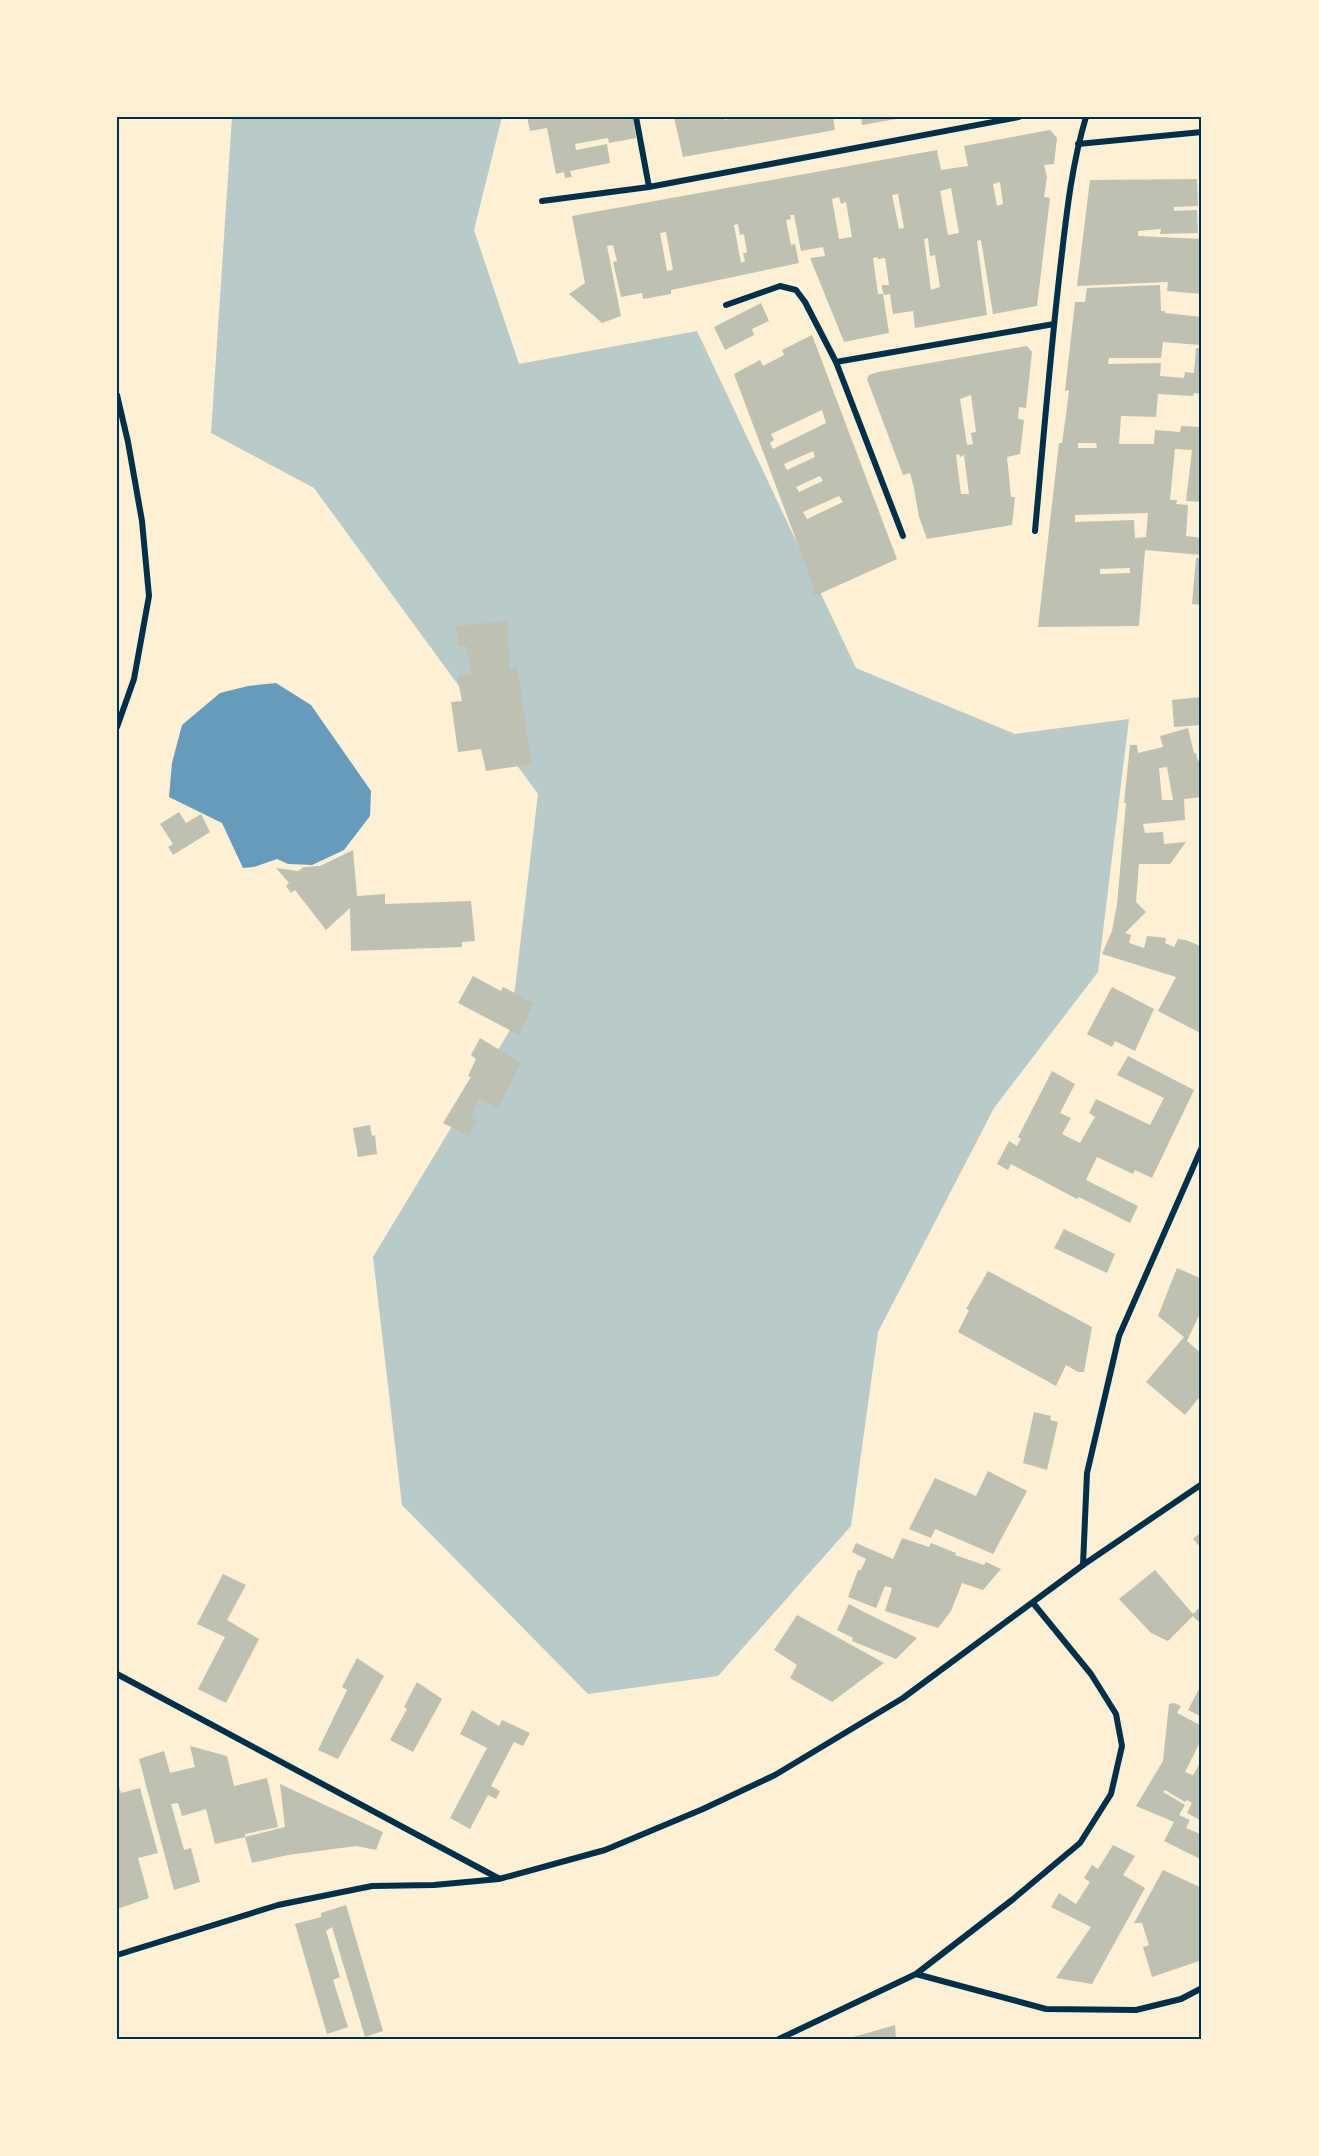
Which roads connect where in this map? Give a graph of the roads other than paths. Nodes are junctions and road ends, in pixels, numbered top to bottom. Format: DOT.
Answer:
graph roads {
  1 [pos="636,117"];
  2 [pos="1018,117"];
  3 [pos="1086,117"];
  4 [pos="1202,132"];
  5 [pos="1078,144"];
  6 [pos="650,188"];
  7 [pos="542,201"];
  8 [pos="726,305"];
  9 [pos="1054,324"];
  10 [pos="836,362"];
  11 [pos="117,395"];
  12 [pos="1035,531"];
  13 [pos="903,536"];
  14 [pos="117,727"];
  15 [pos="1202,1147"];
  16 [pos="1202,1484"];
  17 [pos="1083,1565"];
  18 [pos="1033,1603"];
  19 [pos="117,1674"];
  20 [pos="499,1879"];
  21 [pos="117,1955"];
  22 [pos="916,1974"];
  23 [pos="1202,1988"];
  24 [pos="779,2039"];
  1 -- 6 [label="street"];
  2 -- 6 [label="street"];
  3 -- 5 [label="street"];
  4 -- 5 [label="street"];
  5 -- 9 [label="street"];
  6 -- 7 [label="street"];
  8 -- 10 [label="street"];
  9 -- 10 [label="street"];
  9 -- 12 [label="street"];
  10 -- 13 [label="street"];
  11 -- 14 [label="street"];
  15 -- 17 [label="street"];
  16 -- 17 [label="street"];
  17 -- 18 [label="street"];
  18 -- 20 [label="street"];
  18 -- 22 [label="street"];
  19 -- 20 [label="street"];
  20 -- 21 [label="street"];
  22 -- 23 [label="street"];
  22 -- 24 [label="street"];
}
